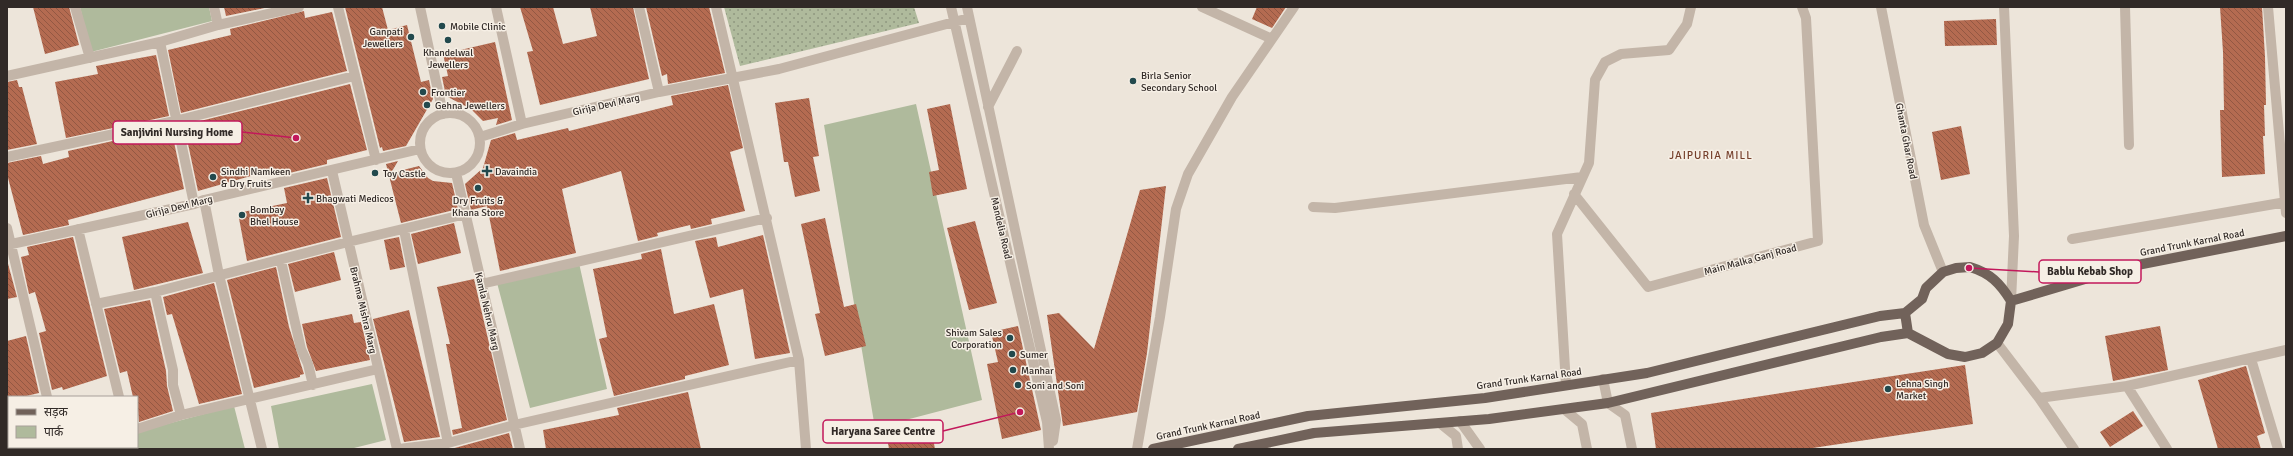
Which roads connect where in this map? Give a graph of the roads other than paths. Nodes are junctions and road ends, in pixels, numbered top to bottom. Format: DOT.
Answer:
graph roads {
  1 [pos="75,7"];
  2 [pos="214,7"];
  3 [pos="299,7"];
  4 [pos="338,7"];
  5 [pos="420,7"];
  6 [pos="496,7"];
  7 [pos="640,7"];
  8 [pos="716,7"];
  9 [pos="951,7"];
  10 [pos="967,7"];
  11 [pos="1202,7"];
  12 [pos="1294,7"];
  13 [pos="1690,7"];
  14 [pos="1802,7"];
  15 [pos="1881,7"];
  16 [pos="2004,7"];
  17 [pos="2125,7"];
  18 [pos="2268,7"];
  19 [pos="970,18"];
  20 [pos="955,22"];
  21 [pos="218,25"];
  22 [pos="1272,39"];
  23 [pos="160,42"];
  24 [pos="1017,51"];
  25 [pos="90,58"];
  26 [pos="7,76"];
  27 [pos="354,76"];
  28 [pos="733,77"];
  29 [pos="658,92"];
  30 [pos="988,107"];
  31 [pos="442,114"];
  32 [pos="175,121"];
  33 [pos="522,124"];
  34 [pos="480,137"];
  35 [pos="2129,145"];
  36 [pos="420,149"];
  37 [pos="7,158"];
  38 [pos="376,160"];
  39 [pos="332,171"];
  40 [pos="456,173"];
  41 [pos="1582,177"];
  42 [pos="1574,194"];
  43 [pos="199,202"];
  44 [pos="2285,202"];
  45 [pos="1313,207"];
  46 [pos="2286,213"];
  47 [pos="466,214"];
  48 [pos="767,218"];
  49 [pos="7,228"];
  50 [pos="78,229"];
  51 [pos="404,230"];
  52 [pos="2286,236"];
  53 [pos="2072,239"];
  54 [pos="348,242"];
  55 [pos="9,244"];
  56 [pos="281,261"];
  57 [pos="1943,272"];
  58 [pos="219,275"];
  59 [pos="481,284"];
  60 [pos="155,292"];
  61 [pos="2011,301"];
  62 [pos="96,304"];
  63 [pos="1905,313"];
  64 [pos="1908,333"];
  65 [pos="1997,343"];
  66 [pos="2286,350"];
  67 [pos="2251,359"];
  68 [pos="799,360"];
  69 [pos="378,369"];
  70 [pos="1603,379"];
  71 [pos="312,385"];
  72 [pos="1566,385"];
  73 [pos="2128,386"];
  74 [pos="47,396"];
  75 [pos="119,396"];
  76 [pos="250,398"];
  77 [pos="2039,398"];
  78 [pos="1608,403"];
  79 [pos="1564,409"];
  80 [pos="181,415"];
  81 [pos="1460,421"];
  82 [pos="1440,423"];
  83 [pos="514,424"];
  84 [pos="138,429"];
  85 [pos="448,443"];
  86 [pos="262,449"];
  87 [pos="398,449"];
  88 [pos="520,449"];
  89 [pos="806,449"];
  90 [pos="1049,449"];
  91 [pos="1052,449"];
  92 [pos="1137,449"];
  93 [pos="1153,449"];
  94 [pos="1238,449"];
  95 [pos="1458,449"];
  96 [pos="1480,449"];
  97 [pos="1588,449"];
  98 [pos="1632,449"];
  99 [pos="2074,449"];
  100 [pos="2167,449"];
  101 [pos="2278,449"];
  1 -- 25 [label="street"];
  2 -- 21 [label="street"];
  3 -- 21 [label="street"];
  4 -- 27 [label="street"];
  5 -- 31 [label="street"];
  6 -- 33 [label="street"];
  7 -- 29 [label="street"];
  8 -- 28 [label="street"];
  9 -- 20 [label="street, Mandelia Road"];
  10 -- 19 [label="street, Mandelia Road"];
  11 -- 22 [label="street"];
  12 -- 22 [label="street"];
  13 -- 41 [label="street"];
  14 -- 42 [label="street, Main Malka Ganj Road"];
  15 -- 57 [label="street, Ghanta Ghar Road"];
  16 -- 61 [label="street"];
  17 -- 35 [label="street"];
  18 -- 44 [label="street"];
  19 -- 20 [label="street, Girija Devi Marg"];
  19 -- 30 [label="street, Mandelia Road"];
  20 -- 28 [label="street, Girija Devi Marg"];
  20 -- 90 [label="street, Mandelia Road"];
  21 -- 23 [label="street"];
  22 -- 92 [label="street"];
  23 -- 25 [label="street"];
  23 -- 32 [label="street"];
  24 -- 30 [label="street"];
  25 -- 26 [label="street"];
  27 -- 32 [label="street"];
  27 -- 38 [label="street"];
  28 -- 29 [label="street, Girija Devi Marg"];
  28 -- 48 [label="street"];
  29 -- 33 [label="street, Girija Devi Marg"];
  30 -- 91 [label="street, Mandelia Road"];
  31 -- 34 [label="street"];
  31 -- 36 [label="street"];
  32 -- 37 [label="street"];
  32 -- 43 [label="street"];
  33 -- 34 [label="street, Girija Devi Marg"];
  34 -- 40 [label="street"];
  36 -- 38 [label="street, Girija Devi Marg"];
  36 -- 40 [label="street"];
  38 -- 39 [label="street, Girija Devi Marg"];
  39 -- 43 [label="street, Girija Devi Marg"];
  39 -- 54 [label="street, Brahma Mishra Marg"];
  40 -- 47 [label="street, Kamla Nehru Marg"];
  41 -- 42 [label="street"];
  41 -- 45 [label="street"];
  42 -- 72 [label="street"];
  43 -- 50 [label="street, Girija Devi Marg"];
  43 -- 58 [label="street"];
  44 -- 46 [label="street"];
  44 -- 53 [label="street"];
  47 -- 51 [label="street"];
  47 -- 59 [label="street, Kamla Nehru Marg"];
  48 -- 59 [label="street"];
  48 -- 68 [label="street"];
  49 -- 55 [label="street"];
  50 -- 55 [label="street, Girija Devi Marg"];
  50 -- 62 [label="street"];
  51 -- 54 [label="street"];
  51 -- 85 [label="street"];
  52 -- 61 [label="main road, Grand Trunk Karnal Road"];
  54 -- 56 [label="street"];
  54 -- 69 [label="street, Brahma Mishra Marg"];
  55 -- 74 [label="street"];
  56 -- 58 [label="street"];
  56 -- 71 [label="street"];
  57 -- 61 [label="main road"];
  57 -- 63 [label="main road"];
  58 -- 60 [label="street"];
  58 -- 76 [label="street"];
  59 -- 83 [label="street, Kamla Nehru Marg"];
  60 -- 62 [label="street"];
  60 -- 80 [label="street"];
  61 -- 65 [label="main road"];
  62 -- 75 [label="street"];
  63 -- 64 [label="main road"];
  63 -- 70 [label="main road, Grand Trunk Karnal Road"];
  64 -- 65 [label="main road"];
  64 -- 78 [label="main road"];
  65 -- 77 [label="street"];
  66 -- 67 [label="street"];
  67 -- 73 [label="street"];
  67 -- 101 [label="street"];
  68 -- 83 [label="street"];
  68 -- 89 [label="street"];
  69 -- 71 [label="street"];
  69 -- 87 [label="street, Brahma Mishra Marg"];
  70 -- 72 [label="main road, Grand Trunk Karnal Road"];
  70 -- 78 [label="street"];
  71 -- 76 [label="street"];
  72 -- 93 [label="main road, Grand Trunk Karnal Road"];
  73 -- 77 [label="street"];
  73 -- 100 [label="street"];
  76 -- 80 [label="street"];
  76 -- 86 [label="street"];
  77 -- 99 [label="street"];
  78 -- 79 [label="main road"];
  78 -- 98 [label="street"];
  79 -- 81 [label="main road"];
  79 -- 97 [label="street"];
  80 -- 84 [label="street"];
  81 -- 82 [label="main road"];
  81 -- 96 [label="street"];
  82 -- 94 [label="main road"];
  82 -- 95 [label="street"];
  83 -- 85 [label="street"];
  83 -- 88 [label="street, Kamla Nehru Marg"];
  85 -- 87 [label="street"];
}
